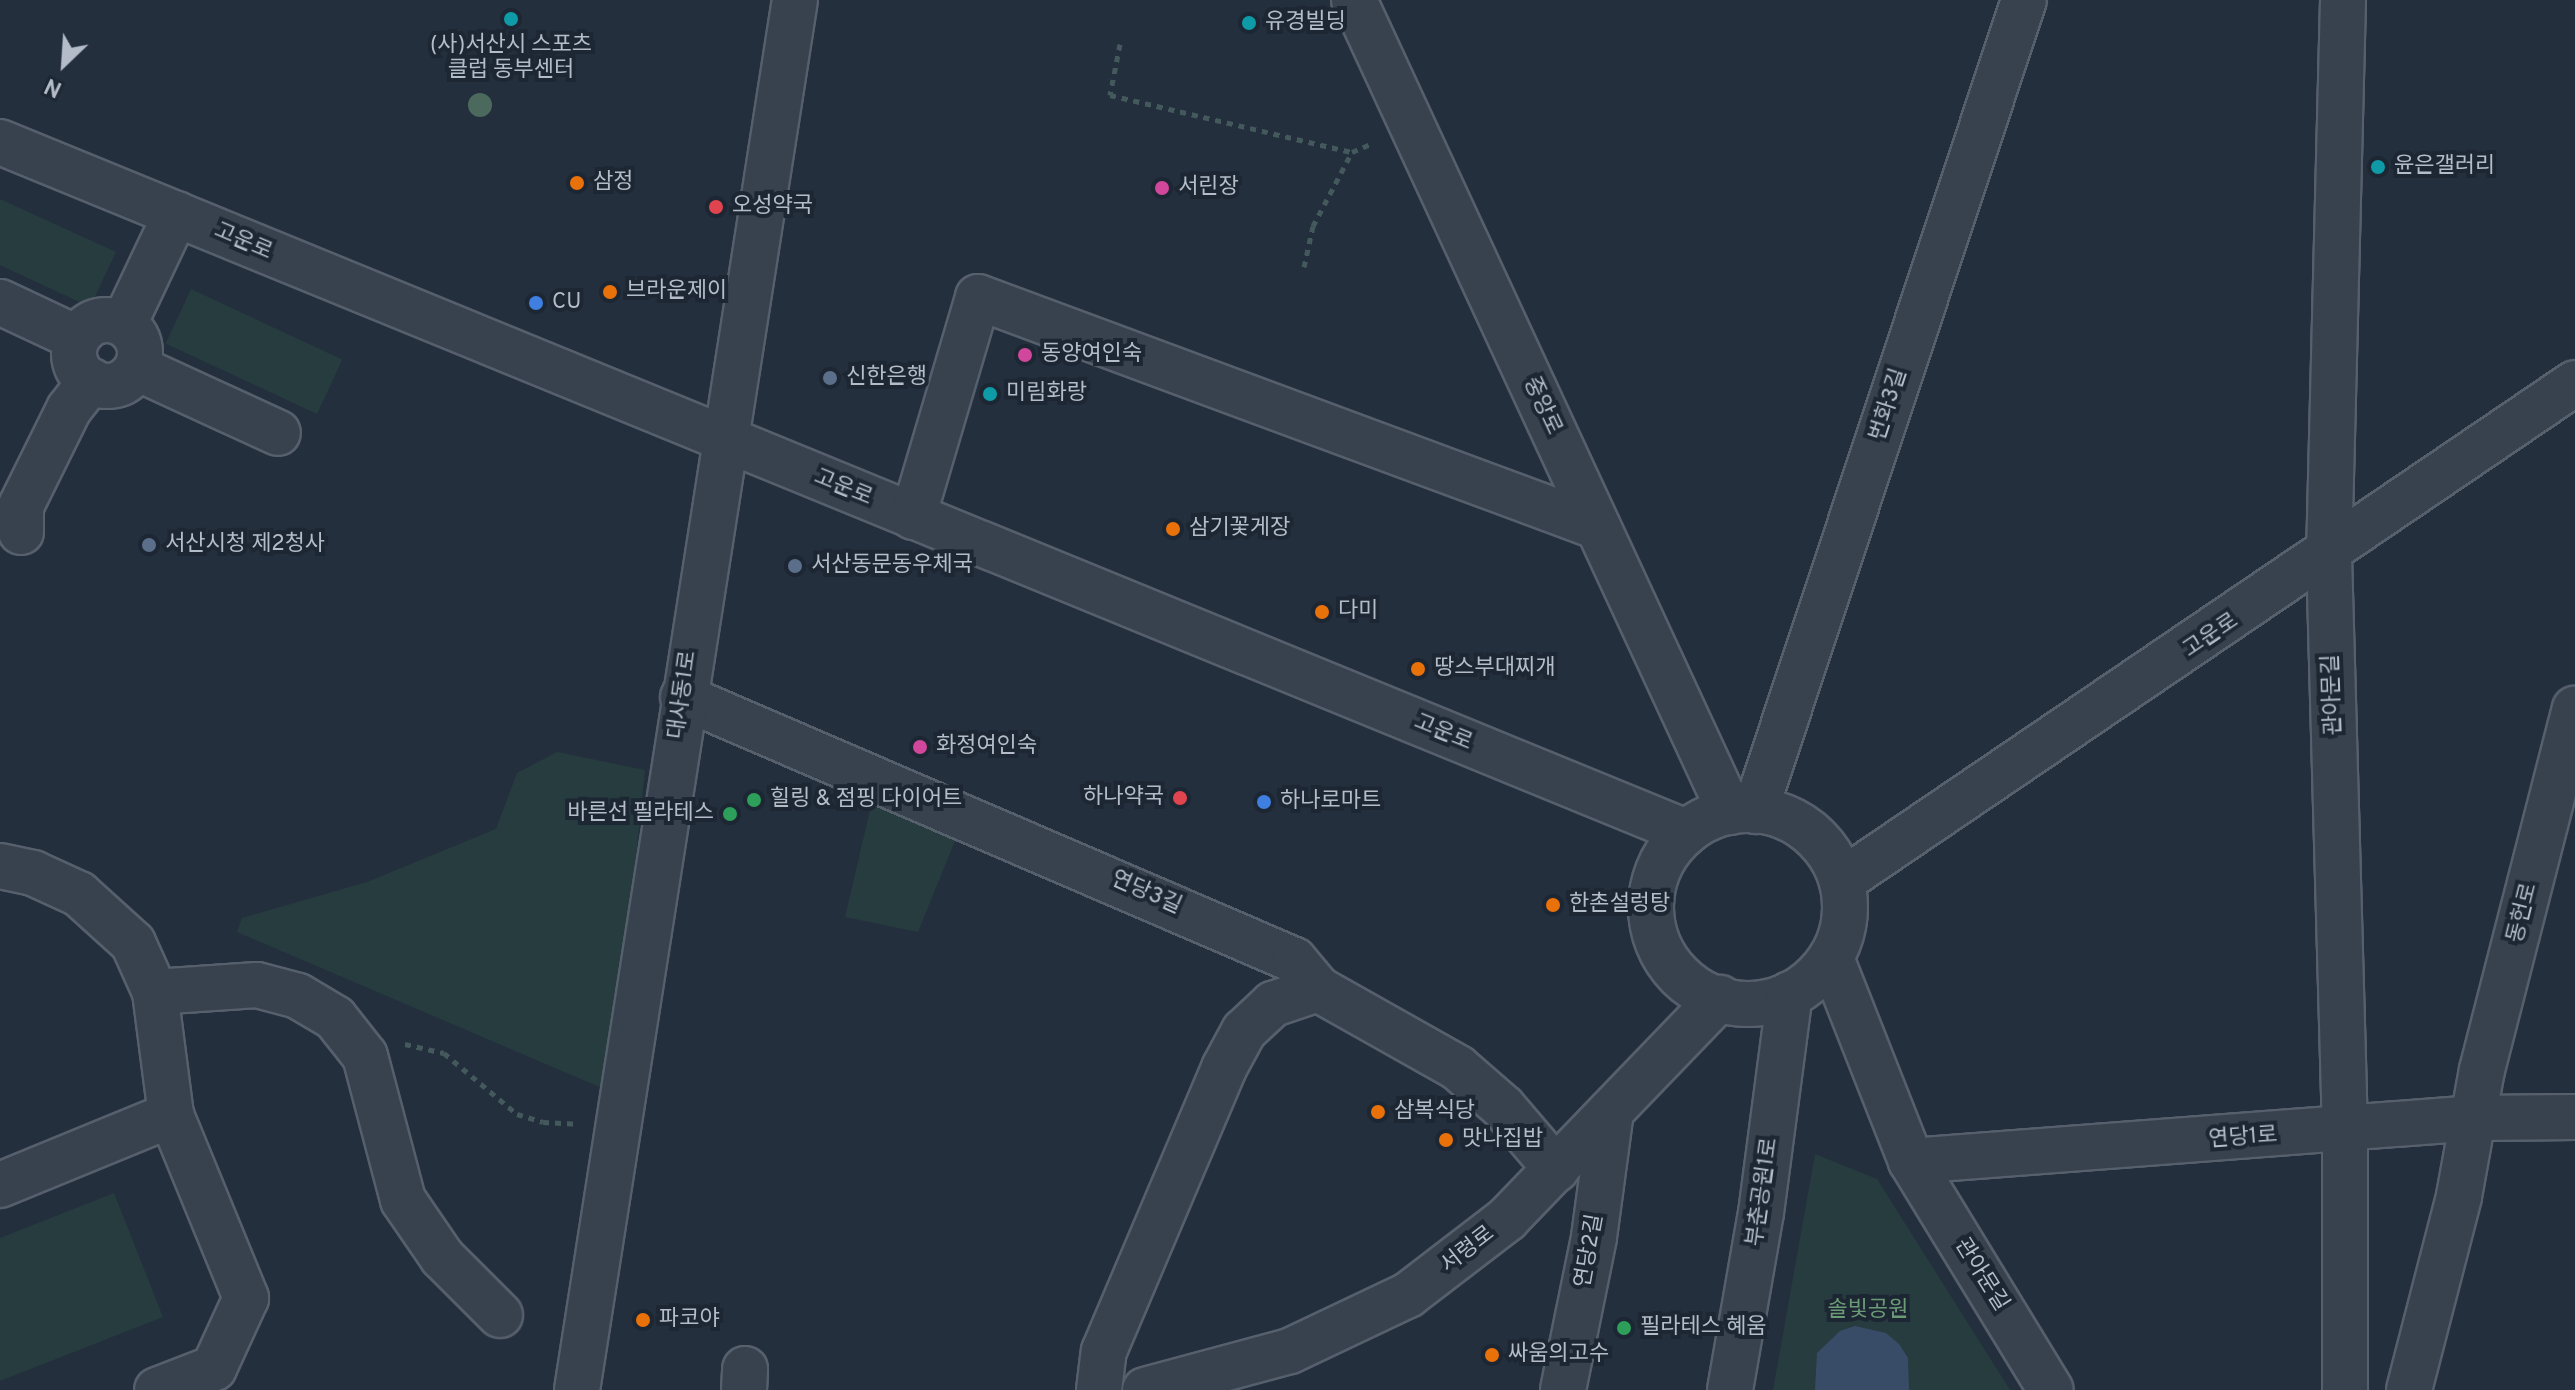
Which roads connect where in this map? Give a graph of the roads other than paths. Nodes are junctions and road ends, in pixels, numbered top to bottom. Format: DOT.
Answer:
graph roads {
  1 [pos="795,0"];
  2 [pos="1354,0"];
  3 [pos="2024,0"];
  4 [pos="2343,0"];
  5 [pos="0,142"];
  6 [pos="176,214"];
  7 [pos="0,302"];
  8 [pos="124,324"];
  9 [pos="77,338"];
  10 [pos="137,368"];
  11 [pos="91,381"];
  12 [pos="2575,383"];
  13 [pos="278,433"];
  14 [pos="722,439"];
  15 [pos="913,517"];
  16 [pos="1598,527"];
  17 [pos="21,532"];
  18 [pos="2329,555"];
  19 [pos="683,697"];
  20 [pos="2575,709"];
  21 [pos="1742,811"];
  22 [pos="1686,832"];
  23 [pos="0,866"];
  24 [pos="1842,881"];
  25 [pos="1831,958"];
  26 [pos="1318,989"];
  27 [pos="155,992"];
  28 [pos="1790,994"];
  29 [pos="1720,998"];
  30 [pos="1611,1111"];
  31 [pos="171,1115"];
  32 [pos="2575,1117"];
  33 [pos="2475,1118"];
  34 [pos="2345,1131"];
  35 [pos="1911,1161"];
  36 [pos="1556,1169"];
  37 [pos="0,1185"];
  38 [pos="500,1315"];
  39 [pos="1268,1376"];
  40 [pos="157,1390"];
  41 [pos="577,1390"];
  42 [pos="1099,1390"];
  43 [pos="1145,1390"];
  44 [pos="1563,1390"];
  45 [pos="1730,1390"];
  46 [pos="2051,1390"];
  47 [pos="2345,1390"];
  48 [pos="2409,1390"];
  1 -- 14 [label="street, 대사동1로"];
  2 -- 16 [label="street, 중앙로"];
  3 -- 21 [label="street, 번화3길"];
  4 -- 18 [label="street, 관아문길"];
  5 -- 6 [label="street, 고운로"];
  6 -- 8 [label="street"];
  6 -- 14 [label="street, 고운로"];
  7 -- 9 [label="street"];
  8 -- 9 [label="street"];
  8 -- 10 [label="street"];
  9 -- 11 [label="street"];
  10 -- 11 [label="street"];
  10 -- 13 [label="street"];
  11 -- 17 [label="street"];
  12 -- 18 [label="street, 고운로"];
  14 -- 15 [label="street, 고운로"];
  14 -- 19 [label="street, 대사동1로"];
  15 -- 16 [label="street"];
  15 -- 22 [label="street, 고운로"];
  16 -- 21 [label="street, 중앙로"];
  18 -- 24 [label="street, 고운로"];
  18 -- 34 [label="street, 관아문길"];
  19 -- 26 [label="street, 연당3길"];
  19 -- 41 [label="street, 대사동1로"];
  20 -- 33 [label="street, 동헌로"];
  21 -- 22 [label="street"];
  21 -- 24 [label="street"];
  22 -- 29 [label="street"];
  23 -- 27 [label="street"];
  24 -- 25 [label="street"];
  25 -- 28 [label="street"];
  25 -- 35 [label="street, 관아문길"];
  26 -- 36 [label="street, 연당3길"];
  26 -- 42 [label="street"];
  27 -- 31 [label="street"];
  27 -- 38 [label="street"];
  28 -- 29 [label="street"];
  28 -- 45 [label="street, 부춘공원1로"];
  29 -- 30 [label="street, 서령로"];
  30 -- 36 [label="street, 서령로"];
  30 -- 44 [label="street, 연당2길"];
  31 -- 37 [label="street"];
  31 -- 40 [label="street"];
  32 -- 33 [label="street, 연당1로"];
  33 -- 34 [label="street, 연당1로"];
  33 -- 48 [label="street"];
  34 -- 35 [label="street, 연당1로"];
  34 -- 47 [label="street, 관아문길"];
  35 -- 46 [label="street, 관아문길"];
  36 -- 39 [label="street, 서령로"];
  39 -- 43 [label="street, 서령로"];
}
